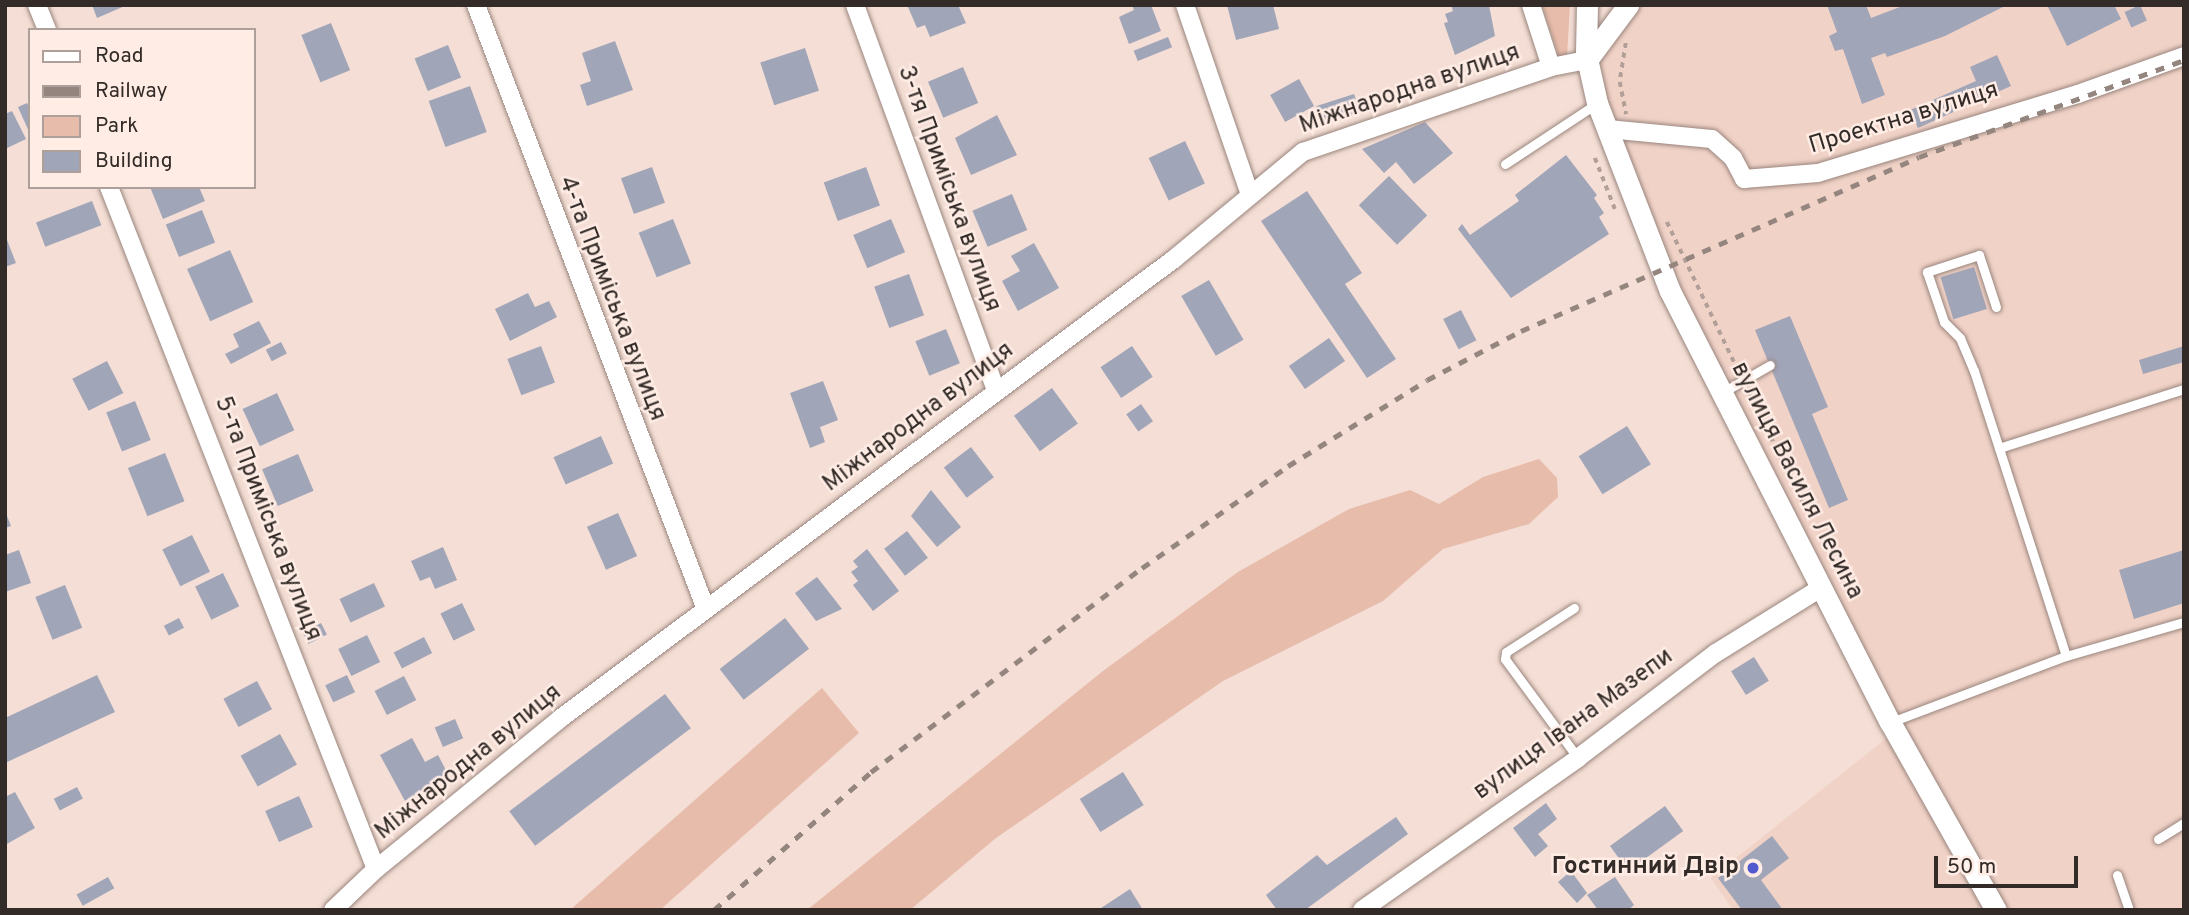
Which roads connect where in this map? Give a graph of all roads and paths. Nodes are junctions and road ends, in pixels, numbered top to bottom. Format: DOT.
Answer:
graph roads {
  1 [pos="37,5"];
  2 [pos="476,5"];
  3 [pos="855,5"];
  4 [pos="1185,5"];
  5 [pos="1531,5"];
  6 [pos="1587,5"];
  7 [pos="1628,5"];
  8 [pos="46,28"];
  9 [pos="1627,39"];
  10 [pos="2184,56"];
  11 [pos="1587,60"];
  12 [pos="1552,66"];
  13 [pos="1597,103"];
  14 [pos="1608,129"];
  15 [pos="1635,130"];
  16 [pos="1505,164"];
  17 [pos="111,189"];
  18 [pos="1250,195"];
  19 [pos="1662,212"];
  20 [pos="1996,307"];
  21 [pos="1770,365"];
  22 [pos="1744,381"];
  23 [pos="2184,389"];
  24 [pos="996,390"];
  25 [pos="1722,393"];
  26 [pos="1998,447"];
  27 [pos="1809,515"];
  28 [pos="1821,588"];
  29 [pos="705,607"];
  30 [pos="1574,608"];
  31 [pos="2184,622"];
  32 [pos="2066,656"];
  33 [pos="1890,722"];
  34 [pos="1578,758"];
  35 [pos="2184,823"];
  36 [pos="2158,839"];
  37 [pos="376,869"];
  38 [pos="2117,875"];
  39 [pos="333,910"];
  40 [pos="1362,910"];
  41 [pos="1996,910"];
  42 [pos="2129,910"];
  1 -- 8 [label="street"];
  2 -- 29 [label="street, 4-та Приміська вулиця"];
  3 -- 24 [label="street, 3-тя Приміська вулиця"];
  4 -- 18 [label="street"];
  5 -- 12 [label="street"];
  6 -- 11 [label="street, вулиця Василя Лесина"];
  7 -- 11 [label="street"];
  9 -- 15 [label="path"];
  10 -- 15 [label="street, Проектна вулиця"];
  11 -- 12 [label="street, Міжнародна вулиця"];
  11 -- 13 [label="street, вулиця Василя Лесина"];
  12 -- 18 [label="street, Міжнародна вулиця"];
  13 -- 14 [label="street, вулиця Василя Лесина"];
  13 -- 16 [label="lane"];
  14 -- 15 [label="street, Проектна вулиця"];
  14 -- 25 [label="street, вулиця Василя Лесина"];
  17 -- 37 [label="street, 5-та Приміська вулиця"];
  18 -- 24 [label="street, Міжнародна вулиця"];
  19 -- 22 [label="path"];
  20 -- 26 [label="lane"];
  21 -- 22 [label="lane"];
  22 -- 25 [label="lane"];
  22 -- 27 [label="path"];
  23 -- 26 [label="lane"];
  24 -- 29 [label="street, Міжнародна вулиця"];
  25 -- 28 [label="street, вулиця Василя Лесина"];
  26 -- 32 [label="lane"];
  28 -- 33 [label="street, вулиця Василя Лесина"];
  28 -- 34 [label="street, вулиця Івана Мазепи"];
  29 -- 37 [label="street, Міжнародна вулиця"];
  30 -- 34 [label="lane"];
  31 -- 32 [label="lane"];
  32 -- 33 [label="lane"];
  33 -- 41 [label="street, вулиця Василя Лесина"];
  34 -- 40 [label="street, вулиця Івана Мазепи"];
  35 -- 36 [label="lane"];
  37 -- 39 [label="street, Міжнародна вулиця"];
  38 -- 42 [label="lane"];
}
